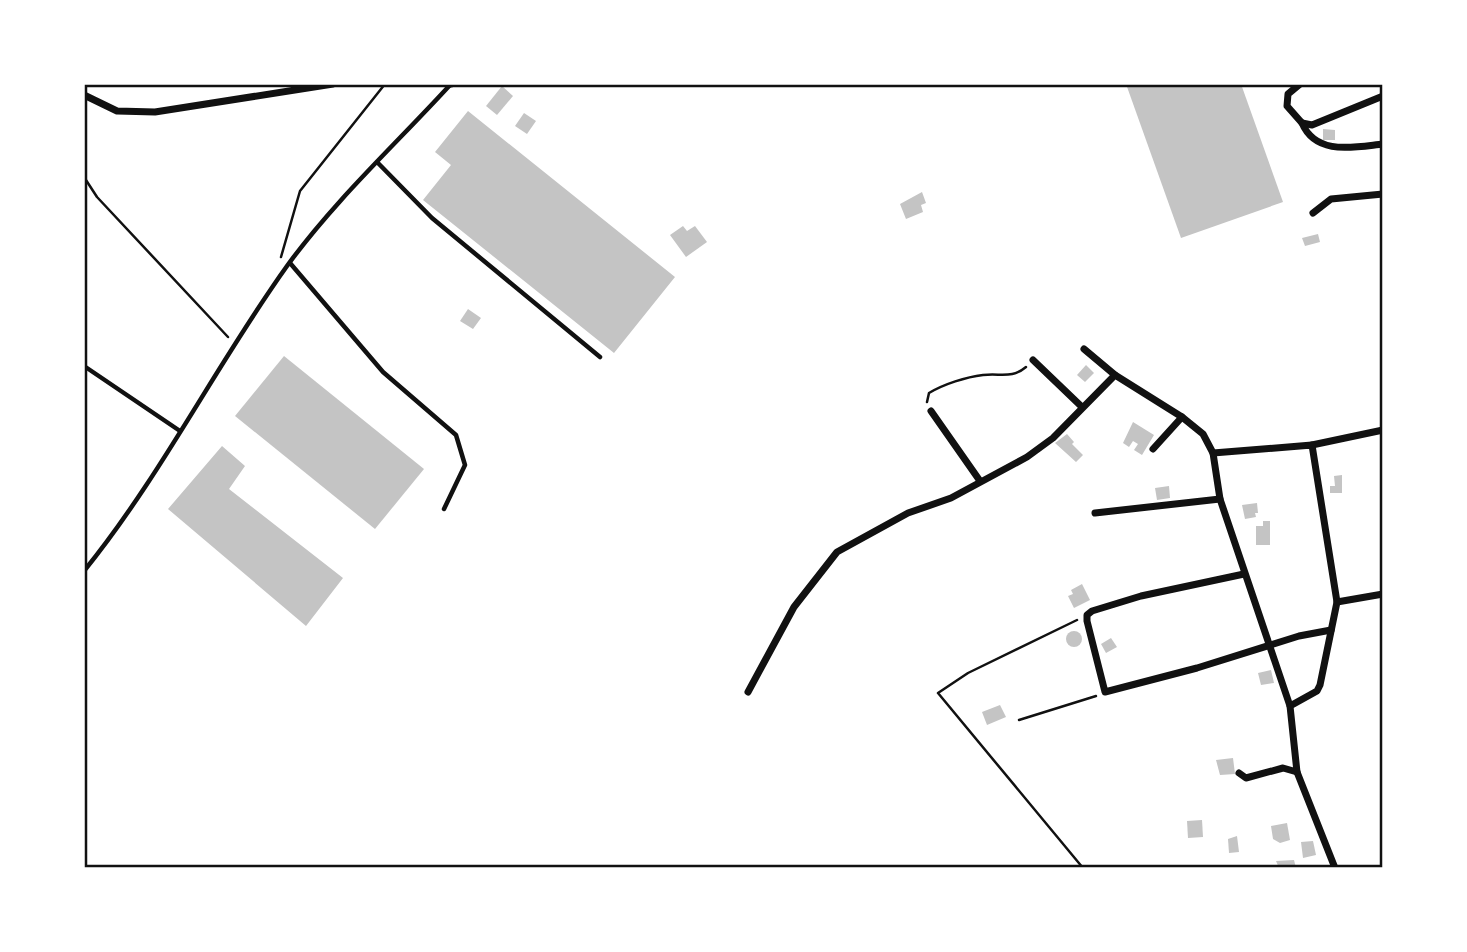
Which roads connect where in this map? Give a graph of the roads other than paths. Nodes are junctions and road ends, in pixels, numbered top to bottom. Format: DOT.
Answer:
graph roads {
  1 [pos="333,84"];
  2 [pos="450,84"];
  3 [pos="1300,84"];
  4 [pos="84,95"];
  5 [pos="1383,96"];
  6 [pos="1302,123"];
  7 [pos="1383,144"];
  8 [pos="377,163"];
  9 [pos="1383,194"];
  10 [pos="1314,213"];
  11 [pos="289,263"];
  12 [pos="1084,349"];
  13 [pos="600,357"];
  14 [pos="1033,360"];
  15 [pos="84,366"];
  16 [pos="1115,375"];
  17 [pos="1082,407"];
  18 [pos="931,411"];
  19 [pos="1182,417"];
  20 [pos="1383,430"];
  21 [pos="180,431"];
  22 [pos="1312,445"];
  23 [pos="1153,449"];
  24 [pos="1213,453"];
  25 [pos="980,481"];
  26 [pos="1220,499"];
  27 [pos="444,509"];
  28 [pos="1095,513"];
  29 [pos="84,571"];
  30 [pos="1244,574"];
  31 [pos="1383,594"];
  32 [pos="1338,601"];
  33 [pos="1331,630"];
  34 [pos="1272,645"];
  35 [pos="748,692"];
  36 [pos="1290,706"];
  37 [pos="1297,772"];
  38 [pos="1239,773"];
  39 [pos="1335,868"];
  1 -- 4 [label="street"];
  2 -- 8 [label="lane"];
  3 -- 6 [label="street"];
  5 -- 6 [label="street"];
  6 -- 7 [label="street"];
  8 -- 11 [label="lane"];
  8 -- 13 [label="lane"];
  9 -- 10 [label="street"];
  11 -- 21 [label="lane"];
  11 -- 27 [label="lane"];
  12 -- 16 [label="street"];
  14 -- 17 [label="street"];
  15 -- 21 [label="lane"];
  16 -- 17 [label="street"];
  16 -- 19 [label="street"];
  17 -- 25 [label="street"];
  18 -- 25 [label="street"];
  19 -- 23 [label="street"];
  19 -- 24 [label="street"];
  20 -- 22 [label="street"];
  21 -- 29 [label="lane"];
  22 -- 24 [label="street"];
  22 -- 32 [label="street"];
  24 -- 26 [label="street"];
  25 -- 35 [label="street"];
  26 -- 28 [label="street"];
  26 -- 30 [label="street"];
  30 -- 34 [label="street"];
  30 -- 34 [label="street"];
  31 -- 32 [label="street"];
  32 -- 33 [label="street"];
  33 -- 34 [label="street"];
  33 -- 36 [label="street"];
  34 -- 36 [label="street"];
  36 -- 37 [label="street"];
  37 -- 38 [label="street"];
  37 -- 39 [label="street"];
}
